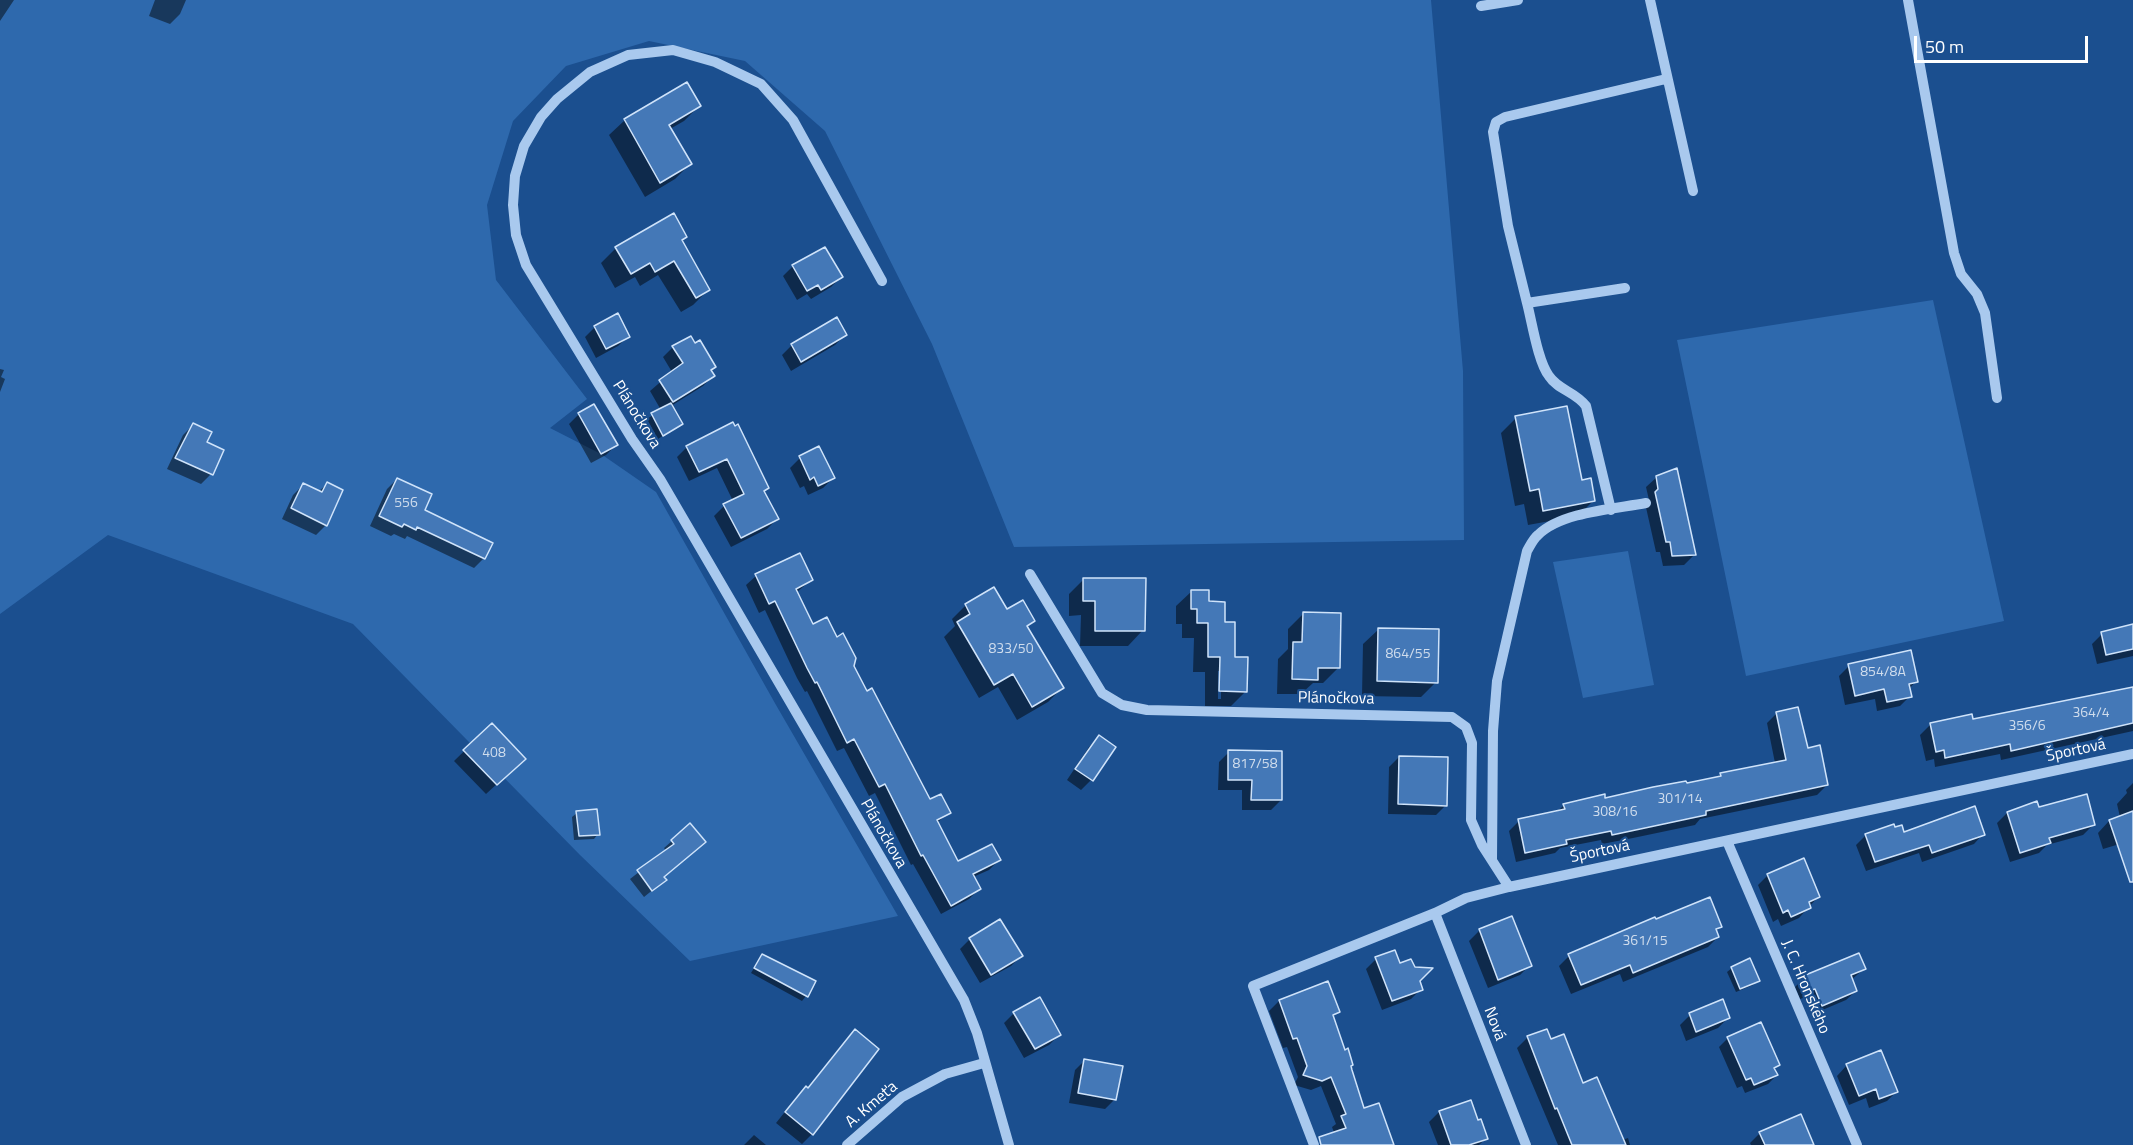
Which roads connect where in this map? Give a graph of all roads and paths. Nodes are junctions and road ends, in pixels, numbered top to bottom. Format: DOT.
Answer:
graph roads {
  1 [pos="1518,0"];
  2 [pos="1650,0"];
  3 [pos="1908,0"];
  4 [pos="1480,6"];
  5 [pos="1666,79"];
  6 [pos="1693,191"];
  7 [pos="882,281"];
  8 [pos="1625,288"];
  9 [pos="1527,303"];
  10 [pos="1997,398"];
  11 [pos="1646,503"];
  12 [pos="1611,510"];
  13 [pos="1030,574"];
  14 [pos="2133,754"];
  15 [pos="1727,841"];
  16 [pos="1492,860"];
  17 [pos="1509,886"];
  18 [pos="1435,913"];
  19 [pos="984,1063"];
  20 [pos="847,1145"];
  21 [pos="1009,1145"];
  22 [pos="1314,1145"];
  23 [pos="1526,1145"];
  24 [pos="1857,1145"];
  1 -- 4 [label="street"];
  2 -- 5 [label="street"];
  3 -- 10 [label="street"];
  5 -- 6 [label="street"];
  5 -- 9 [label="street"];
  7 -- 19 [label="street, Plánočkova"];
  8 -- 9 [label="street"];
  9 -- 12 [label="street"];
  11 -- 12 [label="street"];
  12 -- 16 [label="street"];
  13 -- 16 [label="street, Plánočkova"];
  14 -- 15 [label="street, Športová"];
  15 -- 17 [label="street, Športová"];
  15 -- 24 [label="street, J. C. Hronského"];
  16 -- 17 [label="street, Plánočkova"];
  17 -- 18 [label="street, Športová"];
  18 -- 22 [label="street, Športová"];
  18 -- 23 [label="street, Nová"];
  19 -- 20 [label="street, A. Kmeťa"];
  19 -- 21 [label="street, Plánočkova"];
}
